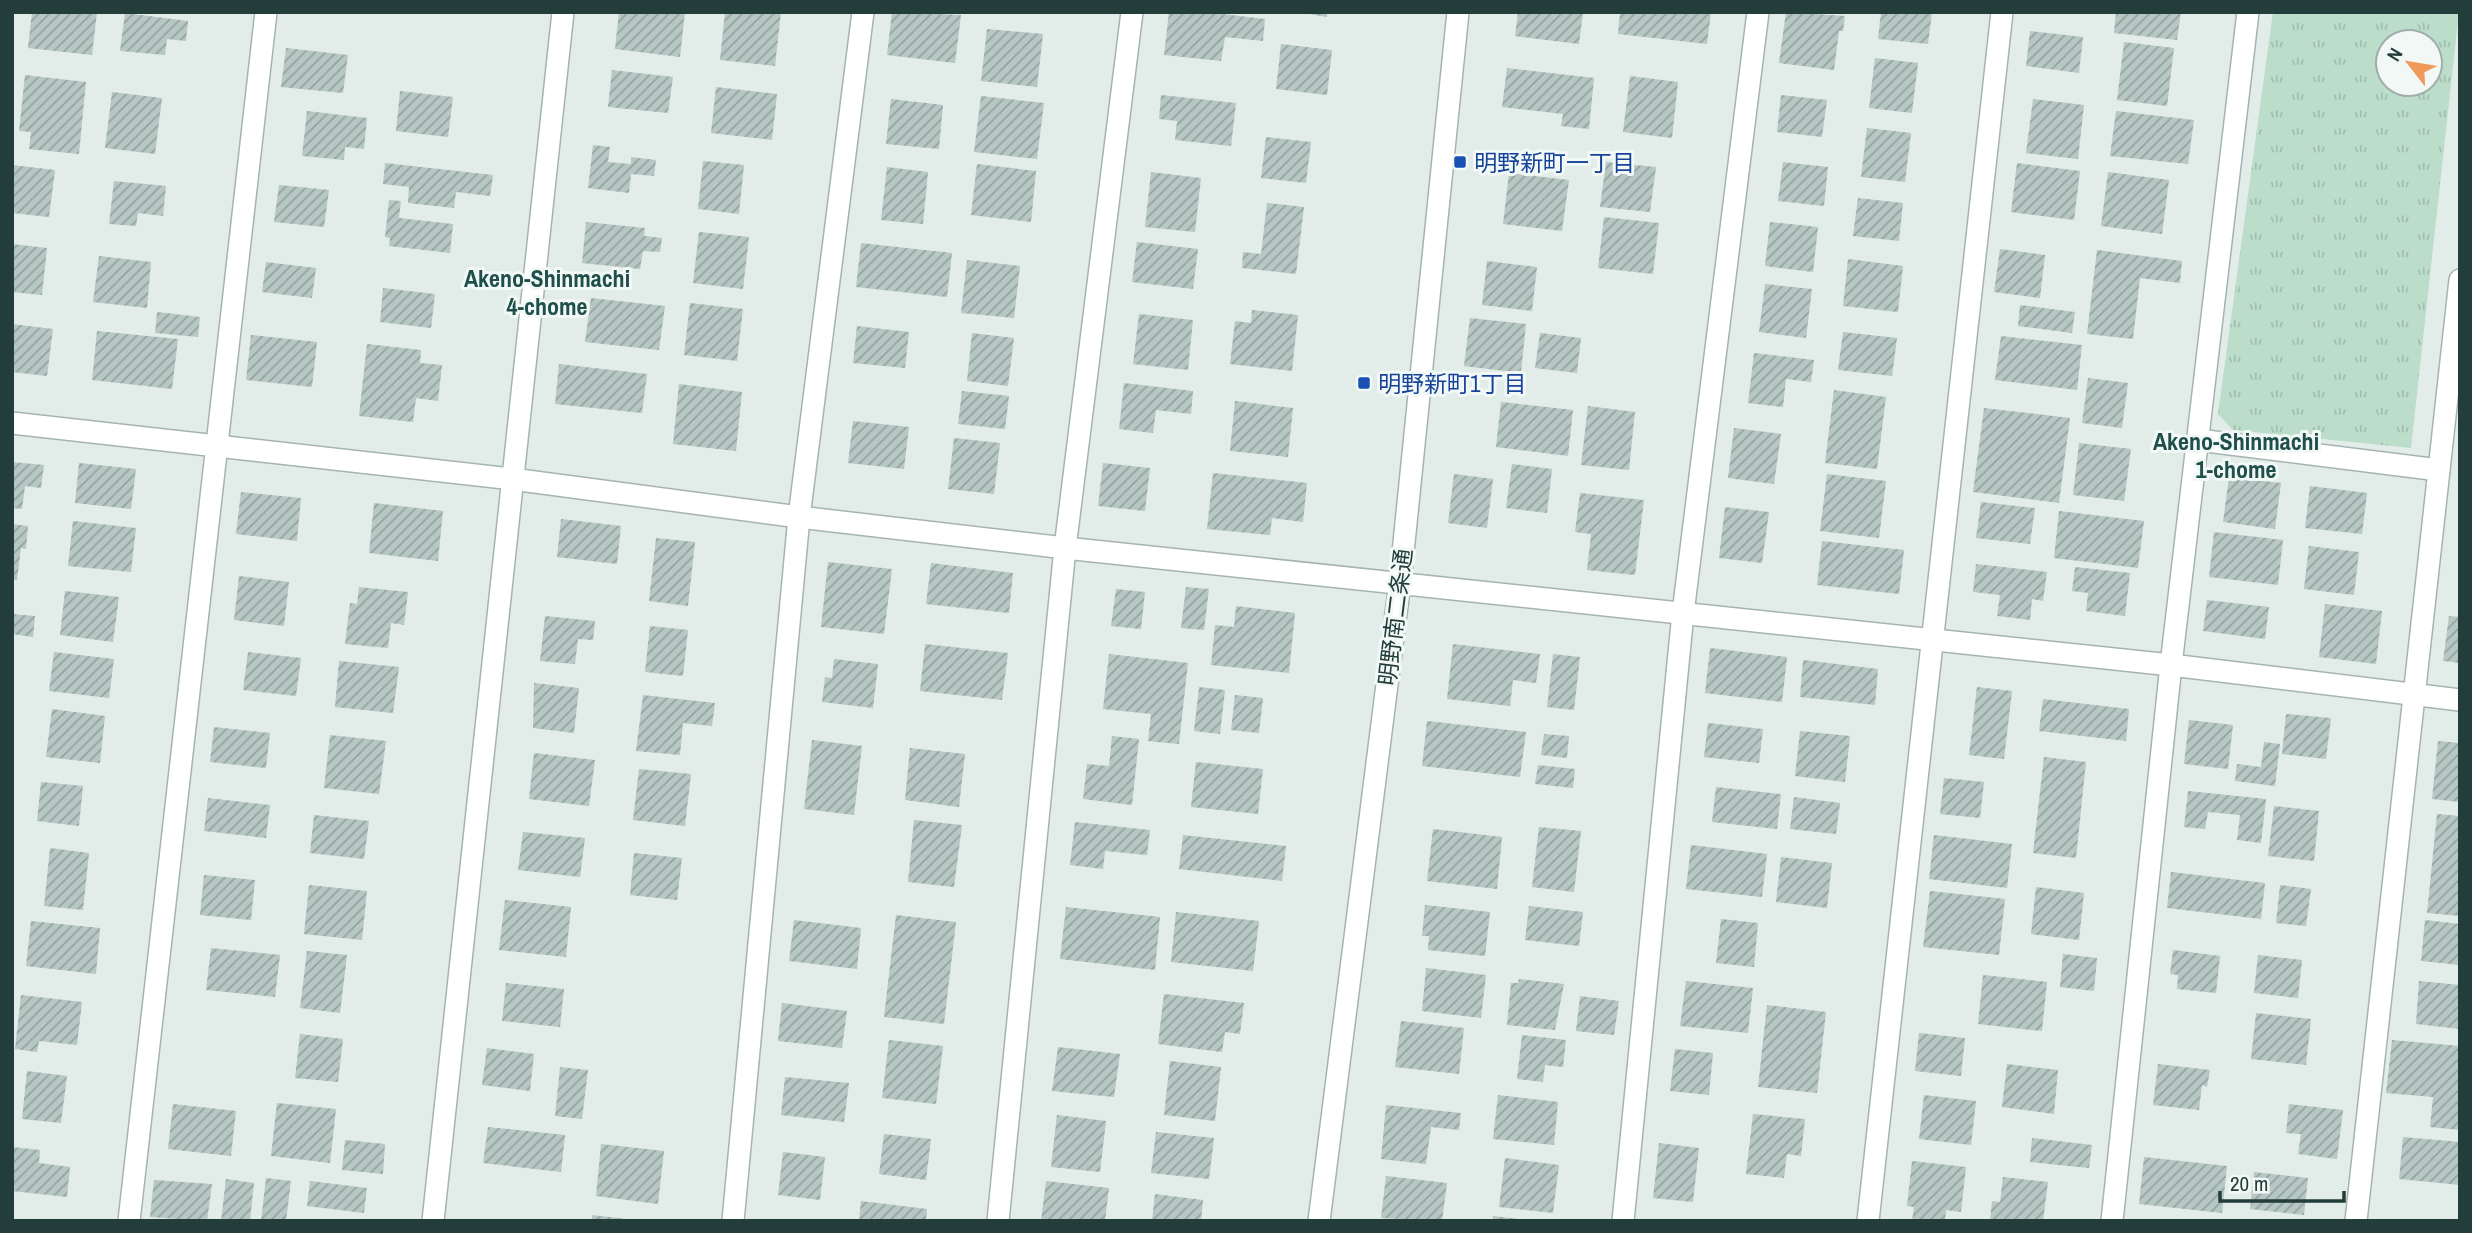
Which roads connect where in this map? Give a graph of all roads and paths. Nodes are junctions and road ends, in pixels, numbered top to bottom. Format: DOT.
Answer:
graph roads {
  1 [pos="266,12"];
  2 [pos="563,12"];
  3 [pos="863,12"];
  4 [pos="1132,12"];
  5 [pos="1458,12"];
  6 [pos="1758,12"];
  7 [pos="2002,12"];
  8 [pos="2248,12"];
  9 [pos="2460,280"];
  10 [pos="12,423"];
  11 [pos="2197,440"];
  12 [pos="217,445"];
  13 [pos="2439,470"];
  14 [pos="512,479"];
  15 [pos="799,517"];
  16 [pos="1065,548"];
  17 [pos="1400,582"];
  18 [pos="1683,613"];
  19 [pos="1933,641"];
  20 [pos="2171,666"];
  21 [pos="2415,694"];
  22 [pos="2460,700"];
  23 [pos="128,1221"];
  24 [pos="433,1221"];
  25 [pos="733,1221"];
  26 [pos="998,1221"];
  27 [pos="1319,1221"];
  28 [pos="1623,1221"];
  29 [pos="1868,1221"];
  30 [pos="2112,1221"];
  31 [pos="2356,1221"];
  1 -- 12 [label="street"];
  2 -- 14 [label="street"];
  3 -- 15 [label="street"];
  4 -- 16 [label="street"];
  5 -- 17 [label="street, 明野南二条通"];
  6 -- 18 [label="street"];
  7 -- 19 [label="street"];
  8 -- 11 [label="street"];
  9 -- 13 [label="street"];
  10 -- 12 [label="street"];
  11 -- 13 [label="street"];
  11 -- 20 [label="street"];
  12 -- 14 [label="street"];
  12 -- 23 [label="street"];
  13 -- 21 [label="street"];
  14 -- 15 [label="street"];
  14 -- 24 [label="street"];
  15 -- 16 [label="street"];
  15 -- 25 [label="street"];
  16 -- 17 [label="street"];
  16 -- 26 [label="street"];
  17 -- 18 [label="street"];
  17 -- 27 [label="street, 明野南二条通"];
  18 -- 19 [label="street"];
  18 -- 28 [label="street"];
  19 -- 20 [label="street"];
  19 -- 29 [label="street"];
  20 -- 21 [label="street"];
  20 -- 30 [label="street"];
  21 -- 22 [label="street"];
  21 -- 31 [label="street"];
}
